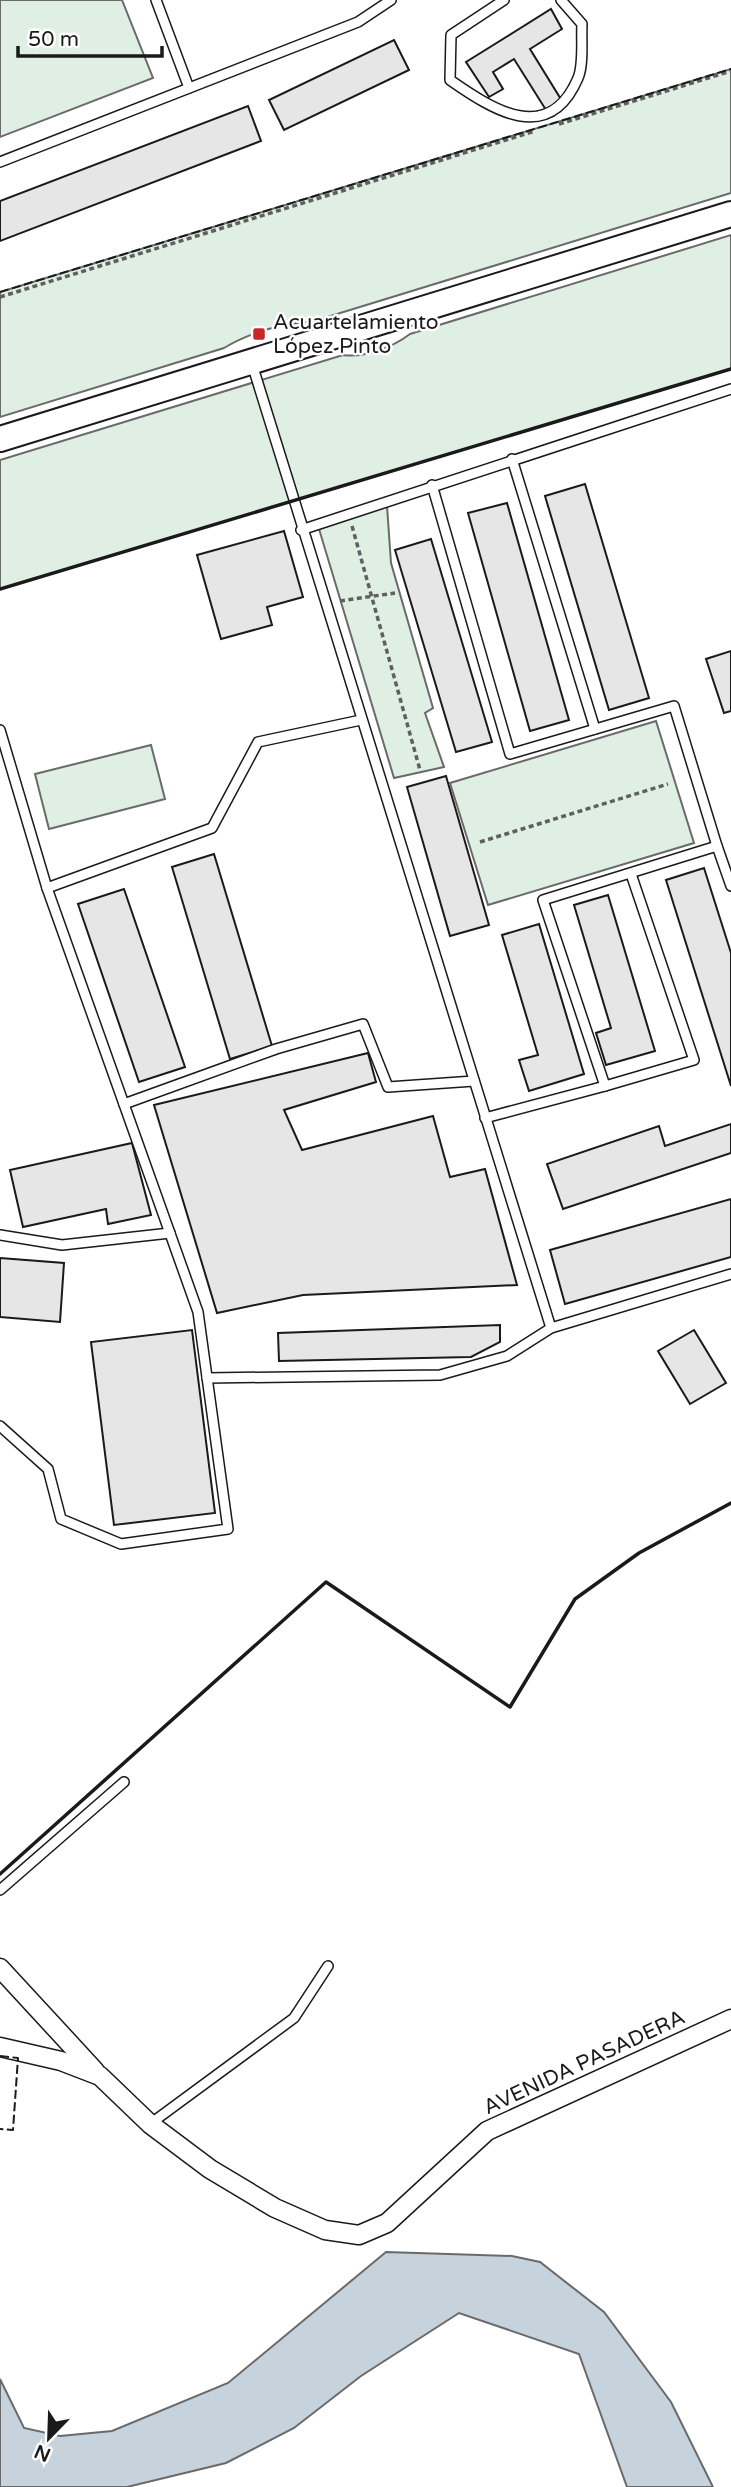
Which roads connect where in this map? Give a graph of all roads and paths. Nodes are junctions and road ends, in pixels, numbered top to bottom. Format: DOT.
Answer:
graph roads {
  1 [pos="156,0"];
  2 [pos="391,0"];
  3 [pos="504,0"];
  4 [pos="561,0"];
  5 [pos="731,71"];
  6 [pos="189,88"];
  7 [pos="0,162"];
  8 [pos="731,214"];
  9 [pos="0,296"];
  10 [pos="251,361"];
  11 [pos="731,389"];
  12 [pos="0,439"];
  13 [pos="512,459"];
  14 [pos="432,485"];
  15 [pos="349,513"];
  16 [pos="301,530"];
  17 [pos="395,593"];
  18 [pos="371,597"];
  19 [pos="324,603"];
  20 [pos="361,720"];
  21 [pos="596,729"];
  22 [pos="0,730"];
  23 [pos="420,770"];
  24 [pos="668,784"];
  25 [pos="480,842"];
  26 [pos="717,846"];
  27 [pos="631,874"];
  28 [pos="731,886"];
  29 [pos="47,888"];
  30 [pos="474,1081"];
  31 [pos="605,1086"];
  32 [pos="124,1104"];
  33 [pos="485,1118"];
  34 [pos="170,1233"];
  35 [pos="0,1235"];
  36 [pos="731,1274"];
  37 [pos="551,1328"];
  38 [pos="207,1378"];
  39 [pos="0,1426"];
  40 [pos="124,1782"];
  41 [pos="0,1890"];
  42 [pos="328,1966"];
  43 [pos="0,1968"];
  44 [pos="731,2019"];
  45 [pos="0,2047"];
  46 [pos="100,2076"];
  47 [pos="149,2124"];
  1 -- 6 [label="lane"];
  2 -- 6 [label="lane"];
  3 -- 4 [label="lane"];
  5 -- 9 [label="path"];
  6 -- 7 [label="lane"];
  8 -- 10 [label="main road"];
  10 -- 12 [label="main road"];
  10 -- 16 [label="lane"];
  11 -- 13 [label="lane"];
  13 -- 14 [label="lane"];
  13 -- 21 [label="lane"];
  14 -- 15 [label="lane"];
  14 -- 21 [label="lane"];
  15 -- 16 [label="lane"];
  15 -- 18 [label="path"];
  16 -- 19 [label="lane"];
  17 -- 18 [label="path"];
  18 -- 19 [label="path"];
  18 -- 23 [label="path"];
  19 -- 20 [label="lane"];
  20 -- 29 [label="lane"];
  20 -- 30 [label="lane"];
  21 -- 26 [label="lane"];
  22 -- 29 [label="lane"];
  24 -- 25 [label="path"];
  26 -- 27 [label="lane"];
  26 -- 28 [label="lane"];
  27 -- 31 [label="lane"];
  27 -- 31 [label="lane"];
  29 -- 32 [label="lane"];
  30 -- 32 [label="lane"];
  30 -- 33 [label="lane"];
  31 -- 33 [label="lane"];
  32 -- 34 [label="lane"];
  33 -- 37 [label="lane"];
  34 -- 35 [label="lane"];
  34 -- 38 [label="lane"];
  36 -- 37 [label="lane"];
  37 -- 38 [label="lane"];
  38 -- 39 [label="lane"];
  40 -- 41 [label="lane"];
  42 -- 47 [label="lane"];
  43 -- 46 [label="street"];
  44 -- 47 [label="street, AVENIDA PASADERA"];
  45 -- 46 [label="street, AVENIDA PASADERA"];
  46 -- 47 [label="street, AVENIDA PASADERA"];
}
